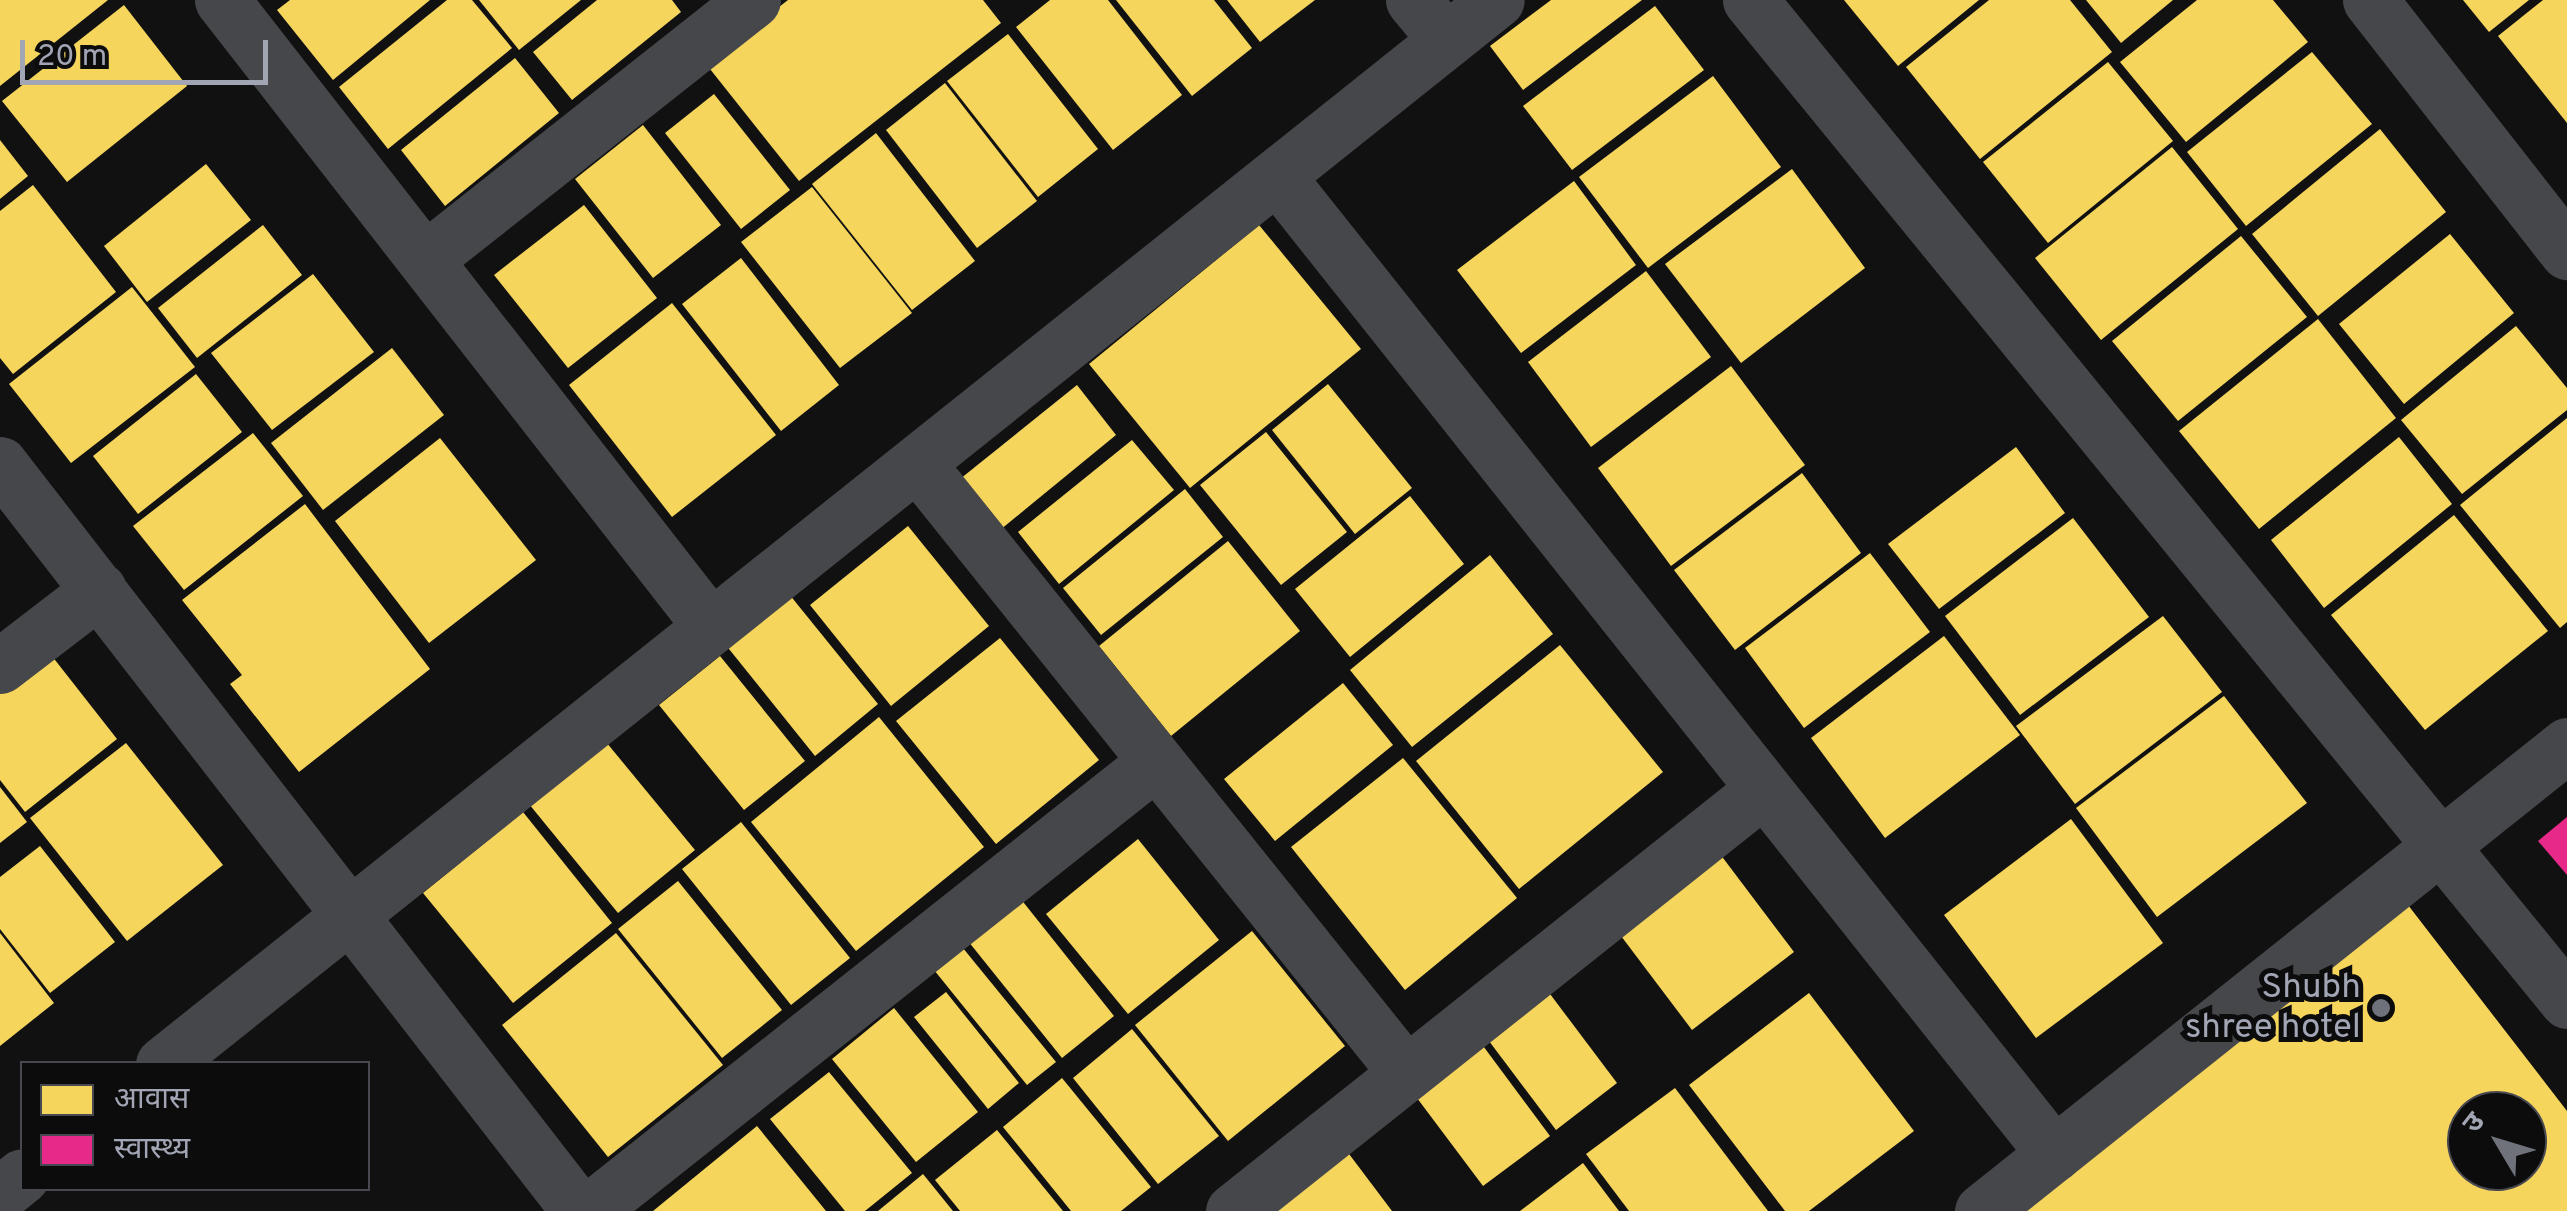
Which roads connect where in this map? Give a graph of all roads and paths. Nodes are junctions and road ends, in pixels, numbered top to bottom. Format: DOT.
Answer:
graph roads {
  1 [pos="222,0"];
  2 [pos="1496,0"];
  3 [pos="1750,0"];
  4 [pos="2370,0"];
  5 [pos="730,6"];
  6 [pos="1429,20"];
  7 [pos="1277,176"];
  8 [pos="2567,252"];
  9 [pos="428,257"];
  10 [pos="0,464"];
  11 [pos="917,464"];
  12 [pos="99,590"];
  13 [pos="711,626"];
  14 [pos="0,666"];
  15 [pos="2567,745"];
  16 [pos="1154,763"];
  17 [pos="1764,789"];
  18 [pos="2440,846"];
  19 [pos="353,912"];
  20 [pos="2567,1001"];
  21 [pos="167,1061"];
  22 [pos="1406,1073"];
  23 [pos="2054,1154"];
  24 [pos="20,1178"];
  25 [pos="0,1194"];
  26 [pos="579,1211"];
  27 [pos="589,1211"];
  28 [pos="1232,1211"];
  29 [pos="1982,1211"];
  1 -- 9 [label="street"];
  2 -- 6 [label="street"];
  3 -- 18 [label="street"];
  4 -- 8 [label="street"];
  5 -- 9 [label="street"];
  6 -- 7 [label="street"];
  7 -- 11 [label="street"];
  7 -- 17 [label="street"];
  9 -- 13 [label="street"];
  10 -- 12 [label="street"];
  11 -- 13 [label="street"];
  11 -- 16 [label="street"];
  12 -- 14 [label="street"];
  12 -- 19 [label="street"];
  13 -- 19 [label="street"];
  15 -- 18 [label="street"];
  16 -- 22 [label="street"];
  16 -- 27 [label="street"];
  17 -- 22 [label="street"];
  17 -- 23 [label="street"];
  18 -- 20 [label="street"];
  18 -- 23 [label="street"];
  19 -- 21 [label="street"];
  19 -- 26 [label="street"];
  22 -- 28 [label="street"];
  23 -- 29 [label="street"];
  24 -- 25 [label="street"];
}
